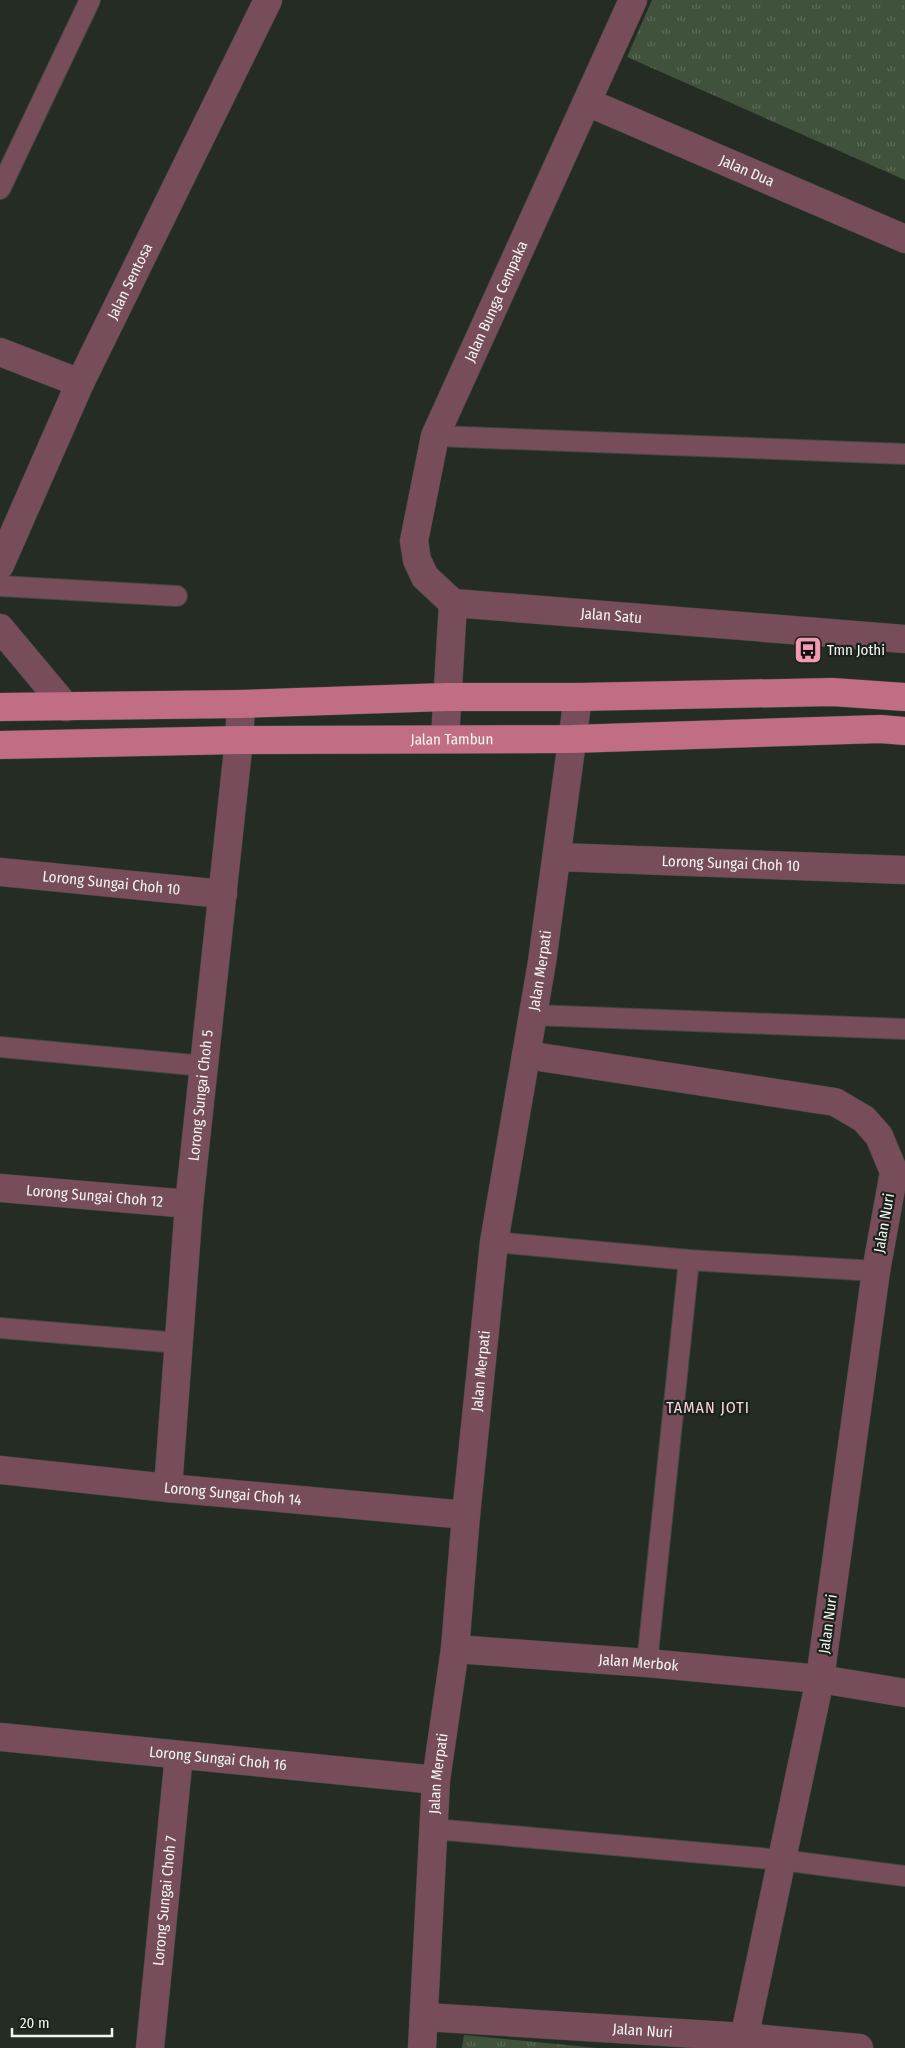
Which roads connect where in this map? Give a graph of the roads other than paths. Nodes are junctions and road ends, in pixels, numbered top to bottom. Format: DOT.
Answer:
graph roads {
  1 [pos="90,0"];
  2 [pos="268,0"];
  3 [pos="633,0"];
  4 [pos="587,102"];
  5 [pos="0,189"];
  6 [pos="905,239"];
  7 [pos="0,352"];
  8 [pos="80,383"];
  9 [pos="435,436"];
  10 [pos="905,454"];
  11 [pos="0,565"];
  12 [pos="0,586"];
  13 [pos="177,596"];
  14 [pos="453,603"];
  15 [pos="0,628"];
  16 [pos="905,638"];
  17 [pos="905,696"];
  18 [pos="446,697"];
  19 [pos="578,697"];
  20 [pos="241,704"];
  21 [pos="66,707"];
  22 [pos="0,708"];
  23 [pos="905,731"];
  24 [pos="572,739"];
  25 [pos="239,740"];
  26 [pos="445,740"];
  27 [pos="0,745"];
  28 [pos="556,857"];
  29 [pos="905,870"];
  30 [pos="0,872"];
  31 [pos="223,894"];
  32 [pos="533,1015"];
  33 [pos="905,1029"];
  34 [pos="0,1047"];
  35 [pos="526,1055"];
  36 [pos="204,1066"];
  37 [pos="0,1188"];
  38 [pos="189,1204"];
  39 [pos="494,1242"];
  40 [pos="689,1260"];
  41 [pos="876,1270"];
  42 [pos="0,1328"];
  43 [pos="179,1343"];
  44 [pos="0,1470"];
  45 [pos="168,1488"];
  46 [pos="466,1515"];
  47 [pos="455,1650"];
  48 [pos="647,1663"];
  49 [pos="820,1679"];
  50 [pos="905,1693"];
  51 [pos="0,1737"];
  52 [pos="179,1755"];
  53 [pos="436,1780"];
  54 [pos="434,1829"];
  55 [pos="782,1860"];
  56 [pos="905,1876"];
  57 [pos="425,2017"];
  58 [pos="743,2043"];
  59 [pos="150,2048"];
  60 [pos="422,2048"];
  61 [pos="860,2048"];
  1 -- 5 [label="lane"];
  2 -- 8 [label="street, Jalan Sentosa"];
  3 -- 4 [label="street, Jalan Bunga Cempaka"];
  4 -- 6 [label="street, Jalan Dua"];
  4 -- 9 [label="street, Jalan Bunga Cempaka"];
  7 -- 8 [label="street"];
  8 -- 11 [label="street, Jalan Sentosa"];
  9 -- 10 [label="lane"];
  9 -- 14 [label="street, Jalan Bunga Cempaka"];
  12 -- 13 [label="lane"];
  14 -- 16 [label="street, Jalan Satu"];
  14 -- 18 [label="street"];
  15 -- 21 [label="street"];
  17 -- 19 [label="main road"];
  18 -- 19 [label="main road"];
  18 -- 20 [label="main road"];
  18 -- 26 [label="street"];
  19 -- 24 [label="street, Jalan Merpati"];
  20 -- 21 [label="main road"];
  20 -- 25 [label="street, Lorong Sungai Choh 5"];
  21 -- 22 [label="main road"];
  23 -- 24 [label="main road, Jalan Tambun"];
  24 -- 26 [label="main road, Jalan Tambun"];
  24 -- 28 [label="street, Jalan Merpati"];
  25 -- 26 [label="main road, Jalan Tambun"];
  25 -- 27 [label="main road, Jalan Tambun"];
  25 -- 31 [label="street, Lorong Sungai Choh 5"];
  28 -- 29 [label="street, Lorong Sungai Choh 10"];
  28 -- 32 [label="street, Jalan Merpati"];
  30 -- 31 [label="street, Lorong Sungai Choh 10"];
  31 -- 36 [label="street, Lorong Sungai Choh 5"];
  32 -- 33 [label="lane"];
  32 -- 35 [label="street, Jalan Merpati"];
  34 -- 36 [label="lane"];
  35 -- 39 [label="street, Jalan Merpati"];
  35 -- 41 [label="street, Jalan Nuri"];
  36 -- 38 [label="street, Lorong Sungai Choh 5"];
  37 -- 38 [label="street, Lorong Sungai Choh 12"];
  38 -- 43 [label="street, Lorong Sungai Choh 5"];
  39 -- 40 [label="lane"];
  39 -- 46 [label="street, Jalan Merpati"];
  40 -- 41 [label="lane"];
  40 -- 48 [label="lane"];
  41 -- 49 [label="street, Jalan Nuri"];
  42 -- 43 [label="lane"];
  43 -- 45 [label="street, Lorong Sungai Choh 5"];
  44 -- 45 [label="street, Lorong Sungai Choh 14"];
  45 -- 46 [label="street, Lorong Sungai Choh 14"];
  46 -- 47 [label="street, Jalan Merpati"];
  47 -- 48 [label="street, Jalan Merbok"];
  47 -- 53 [label="street, Jalan Merpati"];
  48 -- 49 [label="street, Jalan Merbok"];
  49 -- 50 [label="street, Jalan Merbok"];
  49 -- 55 [label="street, Jalan Nuri"];
  51 -- 52 [label="street, Lorong Sungai Choh 16"];
  52 -- 53 [label="street, Lorong Sungai Choh 16"];
  52 -- 59 [label="street, Lorong Sungai Choh 7"];
  53 -- 54 [label="street, Jalan Merpati"];
  54 -- 55 [label="lane"];
  54 -- 57 [label="street, Jalan Merpati"];
  55 -- 56 [label="lane"];
  55 -- 58 [label="street, Jalan Nuri"];
  57 -- 58 [label="street, Jalan Nuri"];
  57 -- 60 [label="street, Jalan Merpati"];
  58 -- 61 [label="street, Jalan Nuri"];
}
